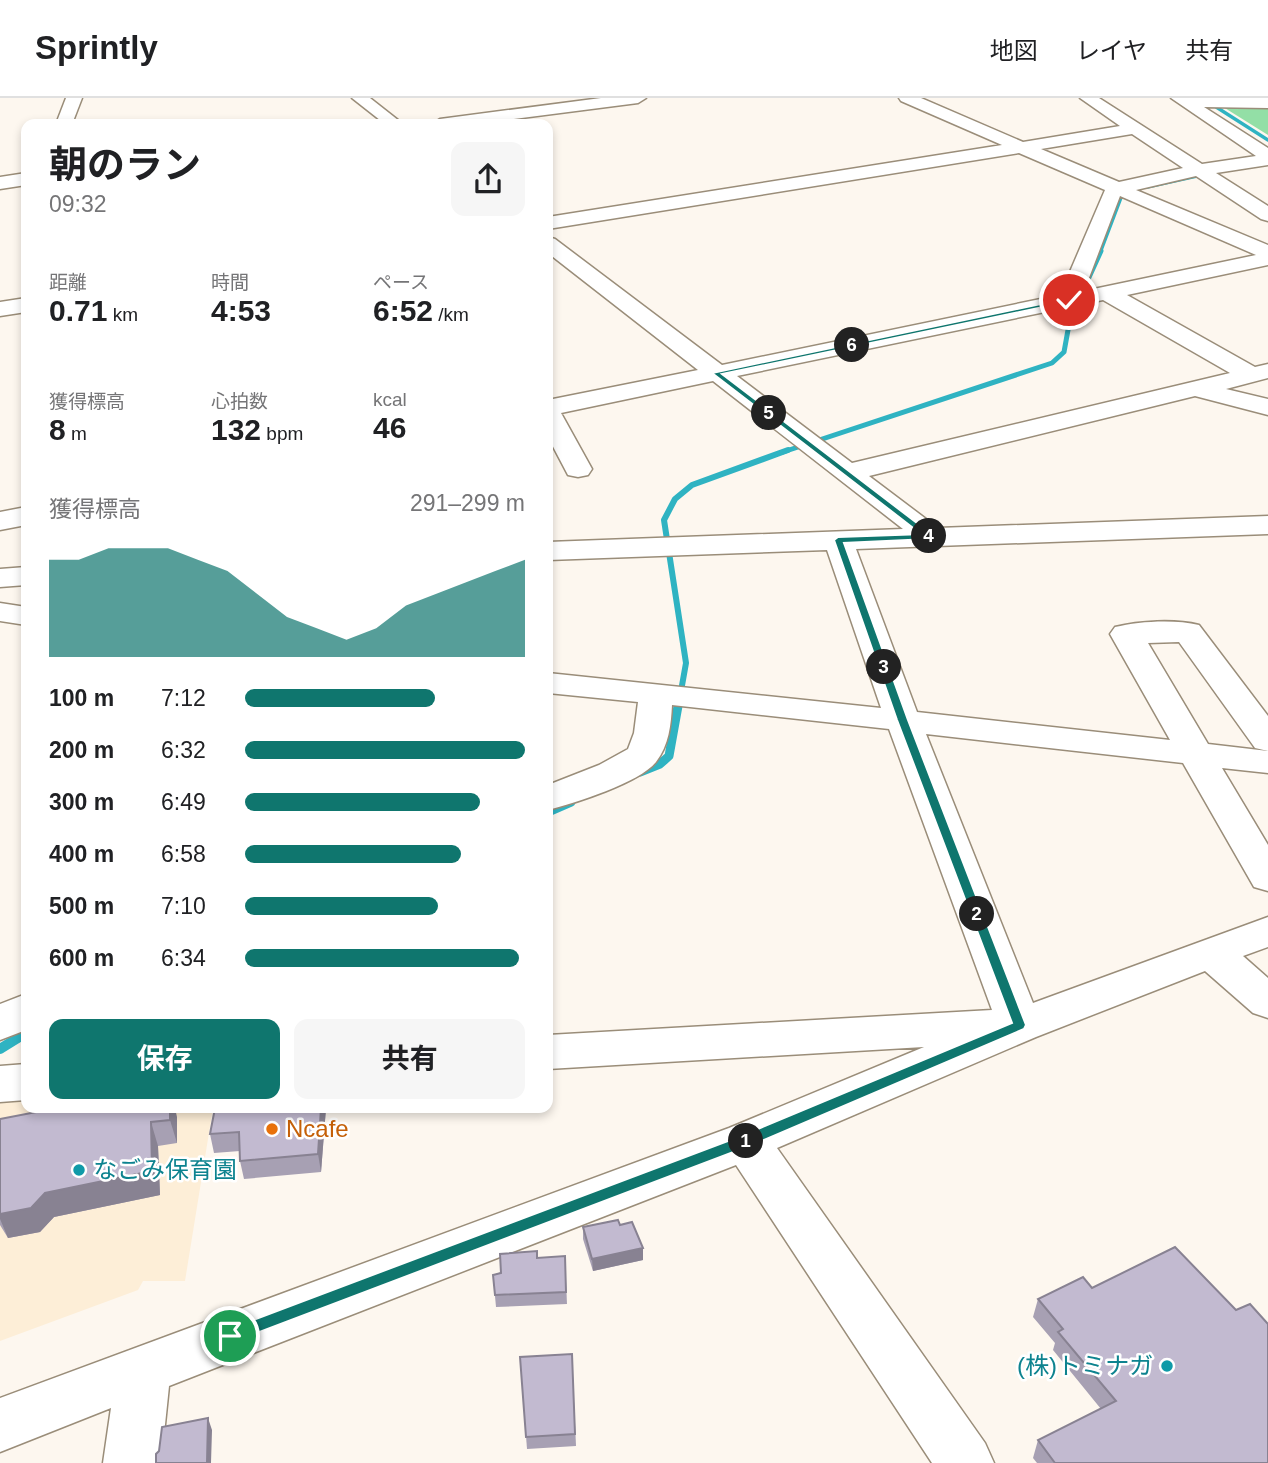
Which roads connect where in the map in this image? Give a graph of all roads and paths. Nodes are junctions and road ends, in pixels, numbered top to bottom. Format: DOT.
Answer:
graph roads {
  1 [pos="74,98"];
  2 [pos="360,98"];
  3 [pos="638,98"];
  4 [pos="907,98"];
  5 [pos="1088,98"];
  6 [pos="1196,101"];
  7 [pos="1268,103"];
  8 [pos="66,119"];
  9 [pos="388,119"];
  10 [pos="478,119"];
  11 [pos="1134,130"];
  12 [pos="1019,146"];
  13 [pos="1268,158"];
  14 [pos="1203,174"];
  15 [pos="21,180"];
  16 [pos="0,183"];
  17 [pos="1125,191"];
  18 [pos="1268,215"];
  19 [pos="553,222"];
  20 [pos="553,247"];
  21 [pos="1268,253"];
  22 [pos="1268,259"];
  23 [pos="1085,296"];
  24 [pos="21,306"];
  25 [pos="0,309"];
  26 [pos="716,373"];
  27 [pos="1259,373"];
  28 [pos="1197,389"];
  29 [pos="1268,407"];
  30 [pos="553,409"];
  31 [pos="553,420"];
  32 [pos="578,470"];
  33 [pos="850,472"];
  34 [pos="21,517"];
  35 [pos="0,521"];
  36 [pos="1268,525"];
  37 [pos="930,536"];
  38 [pos="838,540"];
  39 [pos="553,551"];
  40 [pos="21,576"];
  41 [pos="0,578"];
  42 [pos="0,612"];
  43 [pos="21,615"];
  44 [pos="553,683"];
  45 [pos="673,694"];
  46 [pos="903,720"];
  47 [pos="1268,740"];
  48 [pos="1195,755"];
  49 [pos="1268,762"];
  50 [pos="553,796"];
  51 [pos="1268,878"];
  52 [pos="1268,931"];
  53 [pos="1212,953"];
  54 [pos="1268,1002"];
  55 [pos="21,1013"];
  56 [pos="0,1024"];
  57 [pos="1020,1025"];
  58 [pos="553,1052"];
  59 [pos="21,1082"];
  60 [pos="0,1084"];
  61 [pos="746,1141"];
  62 [pos="144,1369"];
  63 [pos="0,1425"];
  64 [pos="132,1463"];
  65 [pos="965,1463"];
  1 -- 8 [label="street"];
  2 -- 9 [label="street"];
  3 -- 10 [label="street"];
  4 -- 12 [label="street"];
  5 -- 11 [label="street"];
  6 -- 7 [label="street"];
  6 -- 13 [label="street"];
  11 -- 12 [label="street"];
  11 -- 14 [label="street"];
  12 -- 17 [label="street"];
  12 -- 19 [label="street"];
  13 -- 14 [label="street"];
  14 -- 17 [label="street"];
  14 -- 18 [label="street"];
  15 -- 16 [label="street"];
  17 -- 21 [label="street"];
  17 -- 23 [label="street"];
  20 -- 26 [label="street"];
  22 -- 23 [label="street"];
  23 -- 26 [label="street"];
  23 -- 27 [label="street"];
  24 -- 25 [label="street"];
  26 -- 30 [label="street"];
  26 -- 33 [label="street"];
  27 -- 28 [label="street"];
  28 -- 29 [label="street"];
  28 -- 33 [label="street"];
  31 -- 32 [label="street"];
  33 -- 37 [label="street"];
  34 -- 35 [label="street"];
  36 -- 37 [label="street"];
  37 -- 38 [label="street"];
  38 -- 39 [label="street"];
  38 -- 46 [label="street"];
  40 -- 41 [label="street"];
  42 -- 43 [label="street"];
  44 -- 45 [label="street"];
  45 -- 46 [label="street"];
  45 -- 50 [label="street"];
  46 -- 48 [label="street"];
  46 -- 57 [label="street"];
  47 -- 48 [label="street"];
  48 -- 49 [label="street"];
  48 -- 51 [label="street"];
  52 -- 53 [label="street"];
  53 -- 54 [label="street"];
  53 -- 57 [label="street"];
  55 -- 56 [label="street"];
  57 -- 58 [label="street"];
  57 -- 61 [label="street"];
  59 -- 60 [label="street"];
  61 -- 62 [label="street"];
  61 -- 65 [label="street"];
  62 -- 63 [label="street"];
  62 -- 64 [label="street"];
}
